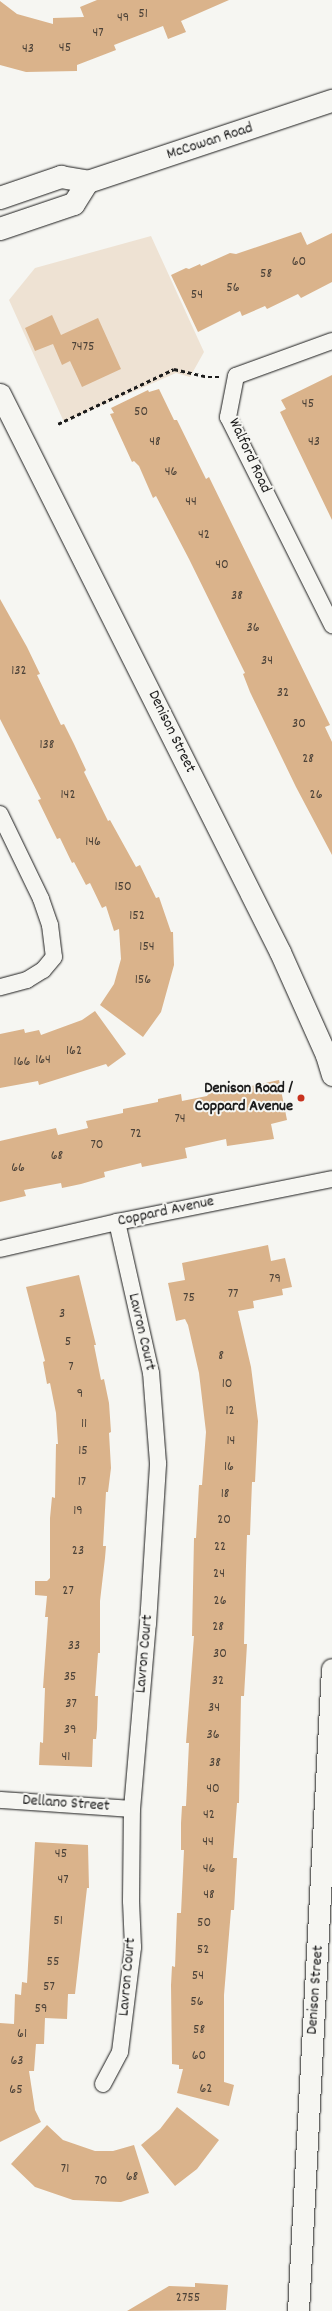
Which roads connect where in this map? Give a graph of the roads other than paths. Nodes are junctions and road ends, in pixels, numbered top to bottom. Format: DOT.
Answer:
graph roads {
  1 [pos="332,101"];
  2 [pos="88,182"];
  3 [pos="0,198"];
  4 [pos="0,229"];
  5 [pos="332,341"];
  6 [pos="0,394"];
  7 [pos="332,625"];
  8 [pos="0,814"];
  9 [pos="0,987"];
  10 [pos="332,1075"];
  11 [pos="332,1180"];
  12 [pos="117,1222"];
  13 [pos="0,1250"];
  14 [pos="332,1669"];
  15 [pos="0,1800"];
  16 [pos="132,1809"];
  17 [pos="103,2084"];
  18 [pos="298,2311"];
  1 -- 2 [label="main road, McCowan Road"];
  2 -- 3 [label="main road, McCowan Road"];
  2 -- 4 [label="main road"];
  5 -- 7 [label="street, Walford Road"];
  6 -- 10 [label="street, Denison Street"];
  8 -- 9 [label="street"];
  11 -- 12 [label="street, Coppard Avenue"];
  12 -- 13 [label="street, Coppard Avenue"];
  12 -- 16 [label="street, Lavron Court"];
  14 -- 18 [label="street, Denison Street"];
  15 -- 16 [label="street, Dellano Street"];
  16 -- 17 [label="street, Lavron Court"];
}
